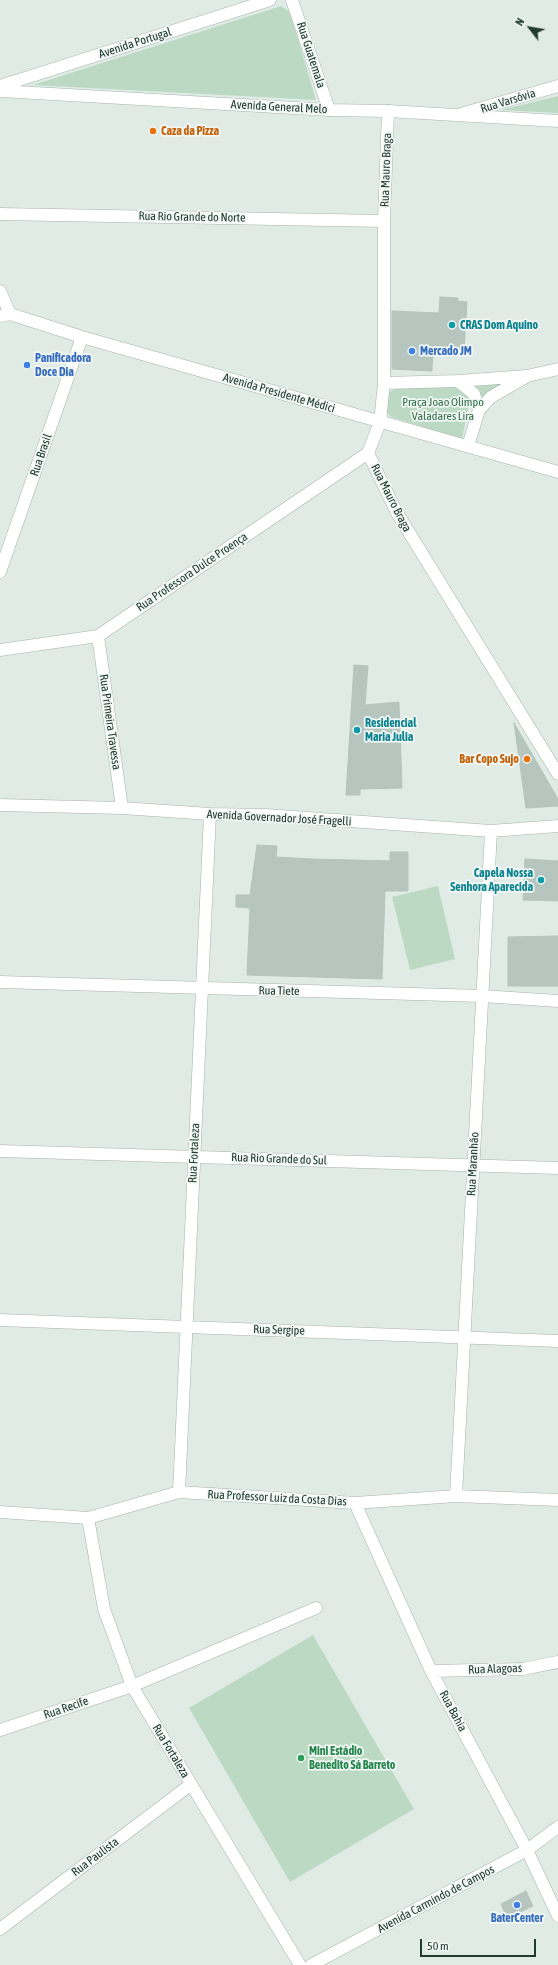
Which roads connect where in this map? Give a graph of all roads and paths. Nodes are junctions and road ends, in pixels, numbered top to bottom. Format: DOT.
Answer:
graph roads {
  1 [pos="270,0"];
  2 [pos="292,0"];
  3 [pos="0,86"];
  4 [pos="558,86"];
  5 [pos="0,91"];
  6 [pos="329,110"];
  7 [pos="388,110"];
  8 [pos="458,115"];
  9 [pos="558,121"];
  10 [pos="0,214"];
  11 [pos="384,221"];
  12 [pos="0,292"];
  13 [pos="5,315"];
  14 [pos="82,337"];
  15 [pos="558,369"];
  16 [pos="527,376"];
  17 [pos="458,382"];
  18 [pos="384,383"];
  19 [pos="479,410"];
  20 [pos="380,422"];
  21 [pos="468,446"];
  22 [pos="368,453"];
  23 [pos="558,472"];
  24 [pos="0,572"];
  25 [pos="98,636"];
  26 [pos="0,650"];
  27 [pos="558,774"];
  28 [pos="0,805"];
  29 [pos="122,808"];
  30 [pos="210,814"];
  31 [pos="558,826"];
  32 [pos="491,831"];
  33 [pos="0,982"];
  34 [pos="202,989"];
  35 [pos="482,996"];
  36 [pos="558,1001"];
  37 [pos="0,1150"];
  38 [pos="194,1156"];
  39 [pos="473,1165"];
  40 [pos="558,1168"];
  41 [pos="0,1320"];
  42 [pos="186,1327"];
  43 [pos="464,1337"];
  44 [pos="558,1341"];
  45 [pos="179,1492"];
  46 [pos="456,1496"];
  47 [pos="558,1500"];
  48 [pos="355,1502"];
  49 [pos="0,1512"];
  50 [pos="88,1518"];
  51 [pos="316,1608"];
  52 [pos="558,1662"];
  53 [pos="431,1671"];
  54 [pos="132,1686"];
  55 [pos="0,1730"];
  56 [pos="190,1785"];
  57 [pos="558,1827"];
  58 [pos="527,1850"];
  59 [pos="558,1916"];
  60 [pos="0,1929"];
  61 [pos="300,1965"];
  62 [pos="311,1965"];
  1 -- 3 [label="street, Avenida Portugal"];
  2 -- 6 [label="street, Rua Guatemala"];
  4 -- 8 [label="street, Rua Varsóvia"];
  5 -- 6 [label="street, Avenida General Melo"];
  6 -- 7 [label="street, Avenida General Melo"];
  7 -- 8 [label="street, Avenida General Melo"];
  7 -- 11 [label="street, Rua Mauro Braga"];
  8 -- 9 [label="street, Avenida General Melo"];
  10 -- 11 [label="street, Rua Rio Grande do Norte"];
  11 -- 18 [label="street, Rua Mauro Braga"];
  12 -- 13 [label="street"];
  13 -- 14 [label="street, Avenida Presidente Médici"];
  14 -- 20 [label="street, Avenida Presidente Médici"];
  14 -- 24 [label="street, Rua Brasil"];
  15 -- 16 [label="street"];
  16 -- 17 [label="street"];
  16 -- 19 [label="street"];
  17 -- 18 [label="street"];
  17 -- 19 [label="street"];
  18 -- 20 [label="street, Rua Mauro Braga"];
  19 -- 21 [label="street"];
  20 -- 21 [label="street, Avenida Presidente Médici"];
  20 -- 22 [label="street, Rua Mauro Braga"];
  21 -- 23 [label="street, Avenida Presidente Médici"];
  22 -- 25 [label="street, Rua Professora Dulce Proença"];
  22 -- 27 [label="street, Rua Mauro Braga"];
  25 -- 26 [label="street, Rua Professora Dulce Proença"];
  25 -- 29 [label="street, Rua Primeira Travessa"];
  28 -- 29 [label="street, Avenida Governador José Fragelli"];
  29 -- 30 [label="street, Avenida Governador José Fragelli"];
  30 -- 32 [label="street, Avenida Governador José Fragelli"];
  30 -- 34 [label="street, Rua Fortaleza"];
  31 -- 32 [label="street, Avenida Governador José Fragelli"];
  32 -- 35 [label="street, Rua Maranhão"];
  33 -- 34 [label="street, Rua Tiete"];
  34 -- 35 [label="street, Rua Tiete"];
  34 -- 38 [label="street, Rua Fortaleza"];
  35 -- 36 [label="street, Rua Tiete"];
  35 -- 39 [label="street, Rua Maranhão"];
  37 -- 38 [label="street, Rua Rio Grande do Sul"];
  38 -- 39 [label="street, Rua Rio Grande do Sul"];
  38 -- 42 [label="street, Rua Fortaleza"];
  39 -- 40 [label="street, Rua Rio Grande do Sul"];
  39 -- 43 [label="street, Rua Maranhão"];
  41 -- 42 [label="street, Rua Sergipe"];
  42 -- 43 [label="street, Rua Sergipe"];
  42 -- 45 [label="street, Rua Fortaleza"];
  43 -- 44 [label="street, Rua Sergipe"];
  43 -- 46 [label="street, Rua Maranhão"];
  45 -- 48 [label="street, Rua Professor Luiz da Costa Dias"];
  45 -- 50 [label="street, Rua Professor Luiz da Costa Dias"];
  46 -- 47 [label="street, Rua Professor Luiz da Costa Dias"];
  46 -- 48 [label="street, Rua Professor Luiz da Costa Dias"];
  48 -- 53 [label="street, Rua Bahia"];
  49 -- 50 [label="street, Rua Professor Luiz da Costa Dias"];
  50 -- 54 [label="street, Rua Fortaleza"];
  51 -- 54 [label="street, Rua Recife"];
  52 -- 53 [label="street, Rua Alagoas"];
  53 -- 58 [label="street, Rua Bahia"];
  54 -- 55 [label="street, Rua Recife"];
  54 -- 56 [label="street, Rua Fortaleza"];
  56 -- 60 [label="street, Rua Paulista"];
  56 -- 61 [label="street, Rua Fortaleza"];
  57 -- 58 [label="street, Avenida Carmindo de Campos"];
  58 -- 59 [label="street, Rua Bahia"];
  58 -- 62 [label="street, Avenida Carmindo de Campos"];
}
